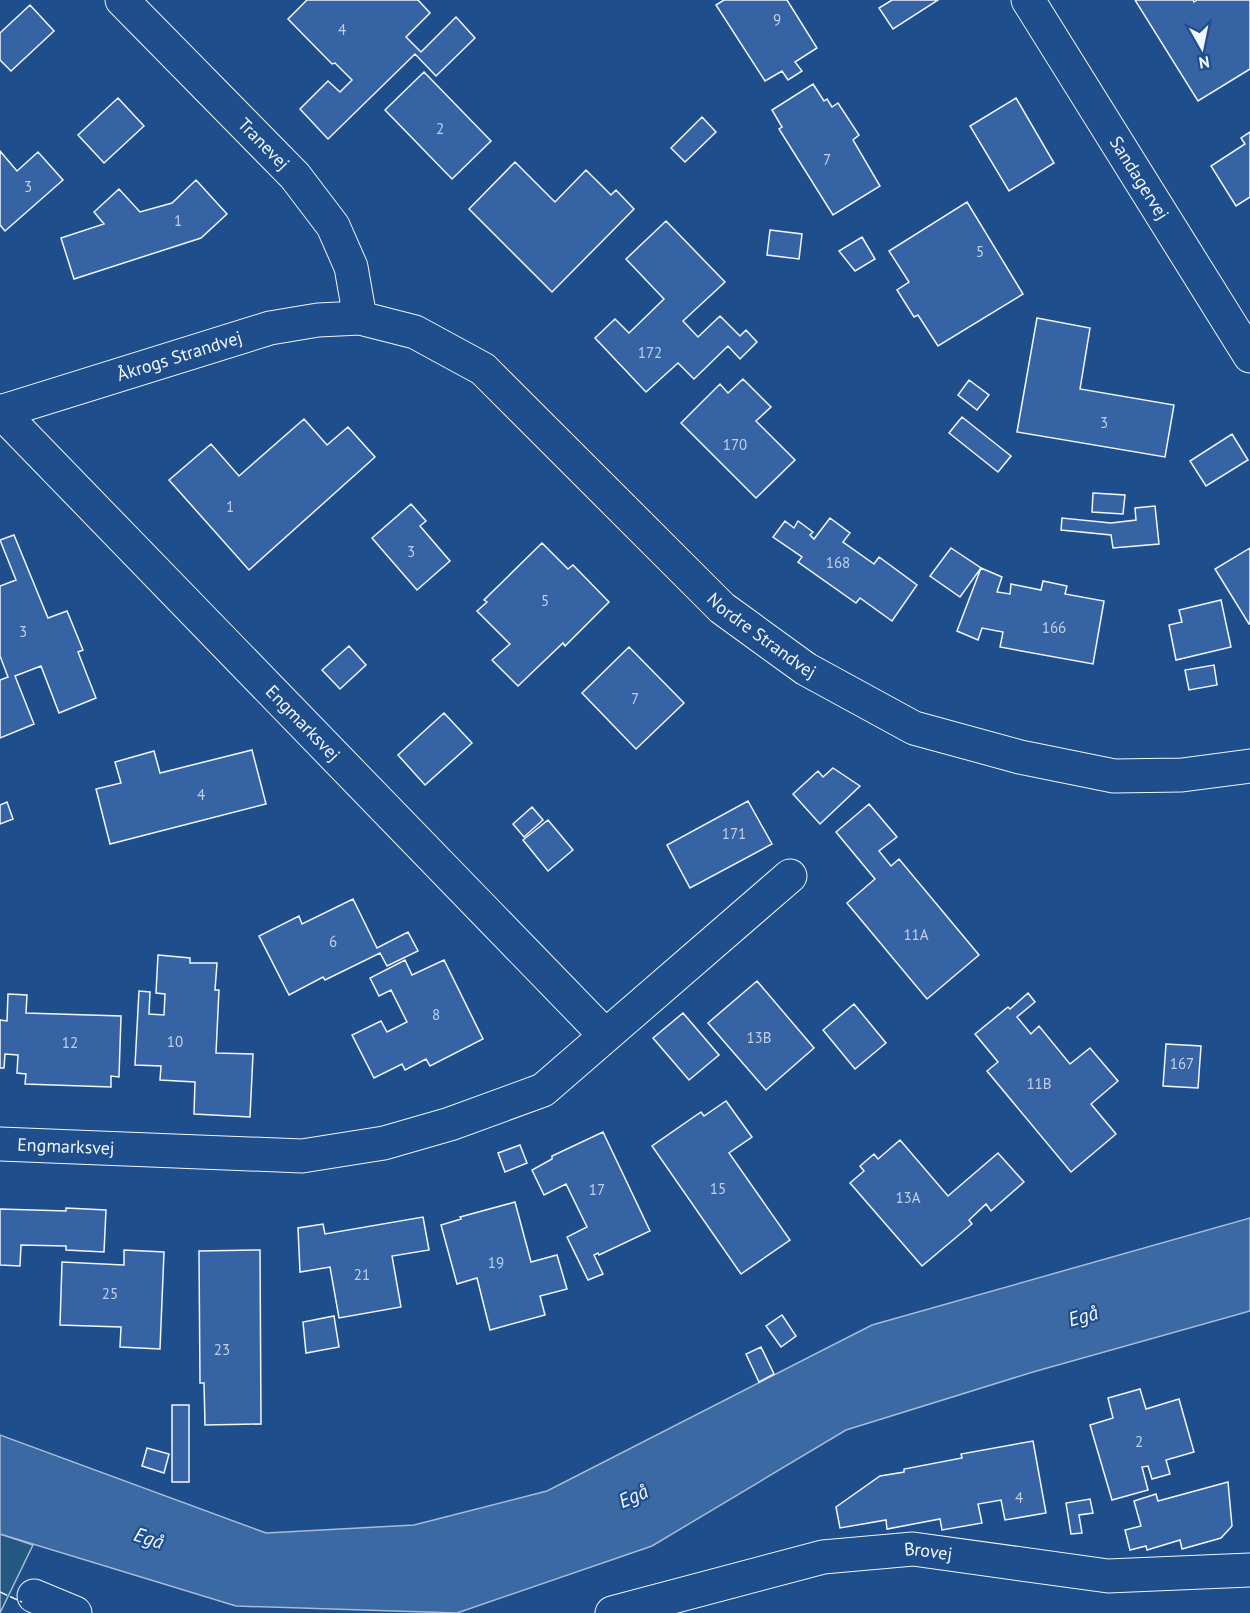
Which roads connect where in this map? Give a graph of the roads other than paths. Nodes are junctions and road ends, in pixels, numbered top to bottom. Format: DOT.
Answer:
graph roads {
  1 [pos="122,0"];
  2 [pos="1028,0"];
  3 [pos="360,318"];
  4 [pos="1250,356"];
  5 [pos="0,411"];
  6 [pos="1250,766"];
  7 [pos="790,876"];
  8 [pos="605,1035"];
  9 [pos="0,1144"];
  10 [pos="1250,1570"];
  11 [pos="34,1596"];
  12 [pos="75,1613"];
  13 [pos="612,1613"];
  1 -- 3 [label="street, Tranevej"];
  2 -- 4 [label="street, Sandagervej"];
  3 -- 5 [label="street, Åkrogs Strandvej"];
  3 -- 6 [label="street, Nordre Strandvej"];
  5 -- 8 [label="street, Engmarksvej"];
  7 -- 8 [label="street, Engmarksvej"];
  8 -- 9 [label="street, Engmarksvej"];
  10 -- 13 [label="street, Brovej"];
  11 -- 12 [label="street"];
}
